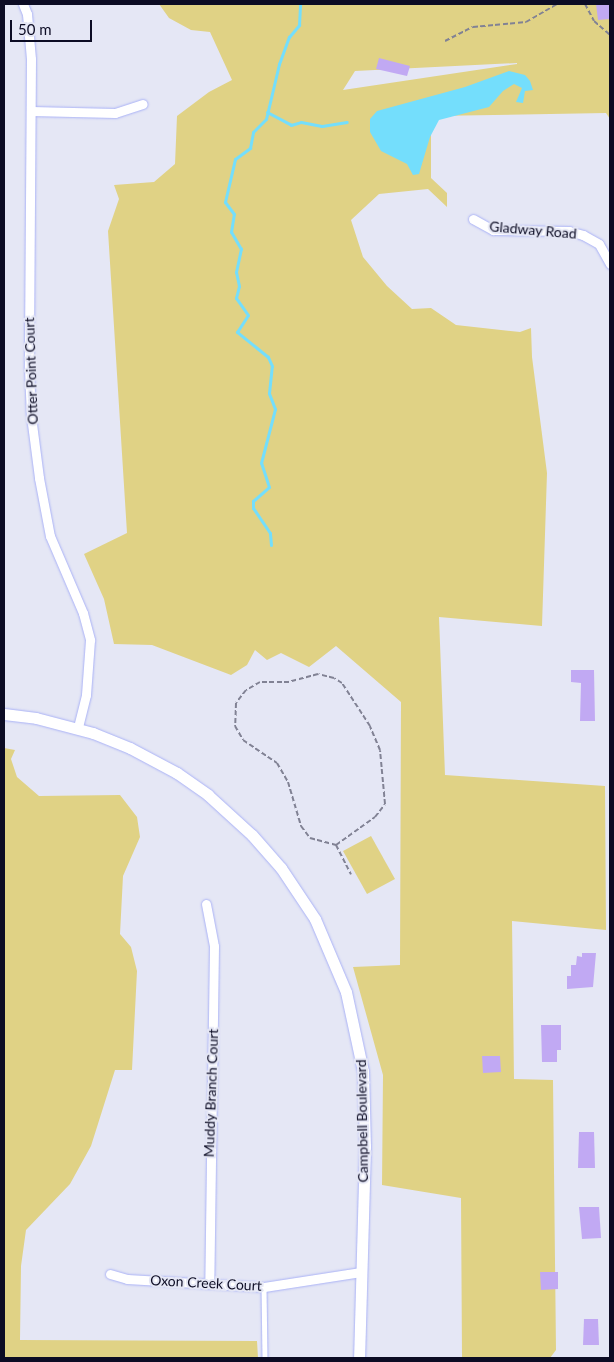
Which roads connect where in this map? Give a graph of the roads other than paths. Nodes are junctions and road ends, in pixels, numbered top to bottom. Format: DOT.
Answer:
graph roads {
  1 [pos="23,4"];
  2 [pos="142,104"];
  3 [pos="31,112"];
  4 [pos="473,219"];
  5 [pos="610,264"];
  6 [pos="4,714"];
  7 [pos="78,728"];
  8 [pos="206,904"];
  9 [pos="361,1272"];
  10 [pos="110,1274"];
  11 [pos="209,1284"];
  12 [pos="264,1286"];
  13 [pos="265,1358"];
  14 [pos="359,1358"];
  1 -- 3 [label="street, Otter Point Court"];
  2 -- 3 [label="street"];
  3 -- 7 [label="street, Otter Point Court"];
  4 -- 5 [label="street, Gladway Road"];
  6 -- 7 [label="street, Campbell Boulevard"];
  7 -- 9 [label="street, Campbell Boulevard"];
  8 -- 11 [label="street, Muddy Branch Court"];
  9 -- 12 [label="street, Oxon Creek Court"];
  9 -- 14 [label="street, Campbell Boulevard"];
  10 -- 11 [label="street, Oxon Creek Court"];
  11 -- 12 [label="street, Oxon Creek Court"];
  12 -- 13 [label="lane"];
}
